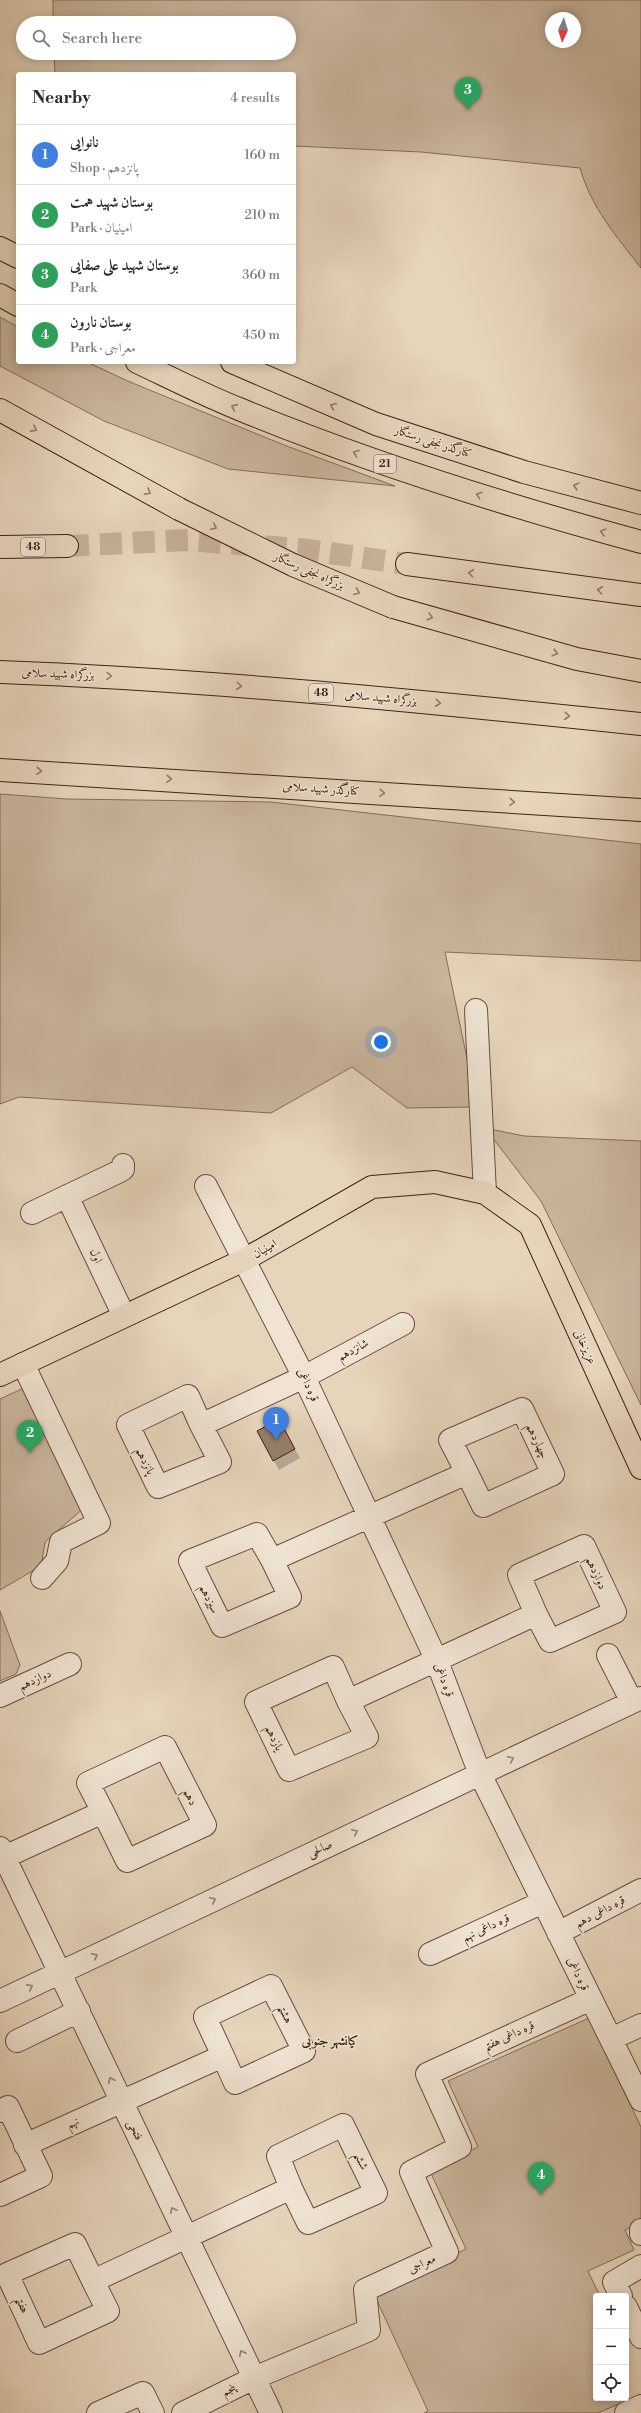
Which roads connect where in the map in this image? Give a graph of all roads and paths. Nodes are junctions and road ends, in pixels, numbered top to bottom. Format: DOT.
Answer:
graph roads {
  1 [pos="0,248"];
  2 [pos="16,256"];
  3 [pos="0,295"];
  4 [pos="16,304"];
  5 [pos="141,364"];
  6 [pos="237,364"];
  7 [pos="0,410"];
  8 [pos="641,503"];
  9 [pos="641,542"];
  10 [pos="67,546"];
  11 [pos="0,547"];
  12 [pos="407,564"];
  13 [pos="641,595"];
  14 [pos="641,671"];
  15 [pos="0,672"];
  16 [pos="641,724"];
  17 [pos="0,770"];
  18 [pos="641,810"];
  19 [pos="476,1010"];
  20 [pos="123,1165"];
  21 [pos="206,1186"];
  22 [pos="485,1193"];
  23 [pos="67,1196"];
  24 [pos="32,1213"];
  25 [pos="530,1225"];
  26 [pos="244,1260"];
  27 [pos="124,1316"];
  28 [pos="403,1324"];
  29 [pos="23,1364"];
  30 [pos="0,1375"];
  31 [pos="304,1376"];
  32 [pos="201,1425"];
  33 [pos="641,1468"];
  34 [pos="467,1473"];
  35 [pos="369,1516"];
  36 [pos="272,1560"];
  37 [pos="42,1578"];
  38 [pos="536,1614"];
  39 [pos="608,1655"];
  40 [pos="436,1659"];
  41 [pos="70,1664"];
  42 [pos="0,1696"];
  43 [pos="636,1700"];
  44 [pos="348,1701"];
  45 [pos="480,1774"];
  46 [pos="103,1812"];
  47 [pos="1,1854"];
  48 [pos="641,1890"];
  49 [pos="543,1902"];
  50 [pos="558,1933"];
  51 [pos="430,1954"];
  52 [pos="60,1972"];
  53 [pos="591,1999"];
  54 [pos="0,2001"];
  55 [pos="79,2011"];
  56 [pos="641,2025"];
  57 [pos="611,2038"];
  58 [pos="17,2041"];
  59 [pos="223,2056"];
  60 [pos="427,2074"];
  61 [pos="641,2100"];
  62 [pos="121,2101"];
  63 [pos="0,2111"];
  64 [pos="25,2145"];
  65 [pos="291,2188"];
  66 [pos="0,2195"];
  67 [pos="187,2238"];
  68 [pos="641,2266"];
  69 [pos="93,2281"];
  70 [pos="620,2293"];
  71 [pos="629,2313"];
  72 [pos="641,2337"];
  73 [pos="254,2378"];
  74 [pos="641,2406"];
  75 [pos="98,2413"];
  76 [pos="153,2413"];
  77 [pos="183,2413"];
  78 [pos="271,2413"];
  79 [pos="626,2413"];
  1 -- 2 [label="main road"];
  3 -- 4 [label="main road"];
  9 -- 5 [label="main road, 21, one-way"];
  8 -- 6 [label="main road, کنارگذر نجفی رستگار, one-way"];
  7 -- 14 [label="main road, بزرگراه نجفی رستگار, one-way, bridge"];
  10 -- 11 [label="main road, 48"];
  13 -- 12 [label="main road, one-way"];
  15 -- 16 [label="main road, بزرگراه شهید سلامی / 48, one-way"];
  17 -- 18 [label="main road, کنارگذر شهید سلامی, one-way"];
  19 -- 22 [label="street"];
  20 -- 23 [label="street"];
  21 -- 26 [label="street, قره داغی"];
  22 -- 25 [label="main road, امینیان"];
  22 -- 26 [label="main road, امینیان"];
  23 -- 24 [label="street"];
  23 -- 27 [label="street, اول"];
  25 -- 33 [label="main road, عزیزخانی"];
  26 -- 27 [label="main road, امینیان"];
  26 -- 31 [label="street, قره داغی"];
  27 -- 29 [label="main road, امینیان"];
  28 -- 31 [label="street, شانزدهم"];
  29 -- 30 [label="main road, امینیان"];
  29 -- 37 [label="street"];
  31 -- 32 [label="street"];
  31 -- 35 [label="street, قره داغی"];
  32 -- 32 [label="street, پانزدهم"];
  34 -- 34 [label="street, چهاردهم"];
  34 -- 35 [label="street"];
  35 -- 36 [label="street"];
  35 -- 40 [label="street, قره داغی"];
  36 -- 36 [label="street, سیزدهم"];
  38 -- 38 [label="street, دوازدهم"];
  38 -- 40 [label="street"];
  39 -- 43 [label="street"];
  40 -- 44 [label="street"];
  40 -- 45 [label="street, قره داغی"];
  41 -- 42 [label="street, دوازدهم"];
  45 -- 43 [label="street, صالحی, one-way"];
  44 -- 44 [label="street, یازدهم"];
  45 -- 49 [label="street, قره داغی"];
  52 -- 45 [label="street, صالحی, one-way"];
  46 -- 46 [label="street, دهم"];
  46 -- 47 [label="street"];
  47 -- 52 [label="street, فتحی"];
  48 -- 50 [label="street, قره داغی دهم"];
  49 -- 50 [label="street, قره داغی"];
  49 -- 51 [label="street, قره داغی نهم"];
  50 -- 53 [label="street, قره داغی"];
  54 -- 52 [label="street, صالحی, one-way"];
  52 -- 55 [label="street, فتحی"];
  53 -- 57 [label="street, قره داغی"];
  53 -- 60 [label="street, قره داغی هفتم"];
  55 -- 58 [label="street"];
  62 -- 55 [label="street, فتحی, one-way"];
  56 -- 57 [label="street"];
  57 -- 61 [label="street, قره داغی"];
  59 -- 59 [label="street, هشتم"];
  59 -- 62 [label="street"];
  60 -- 73 [label="street, معراجی"];
  62 -- 64 [label="street, نهم"];
  67 -- 62 [label="street, فتحی, one-way"];
  63 -- 64 [label="street"];
  64 -- 66 [label="street"];
  65 -- 65 [label="street, ششم"];
  65 -- 67 [label="street"];
  67 -- 69 [label="street"];
  73 -- 67 [label="street, فتحی, one-way"];
  68 -- 70 [label="street"];
  69 -- 69 [label="street, هفتم"];
  71 -- 72 [label="street"];
  73 -- 77 [label="street, پنجم"];
  73 -- 78 [label="street, فتحی"];
  74 -- 79 [label="street"];
  75 -- 76 [label="street"];
}
